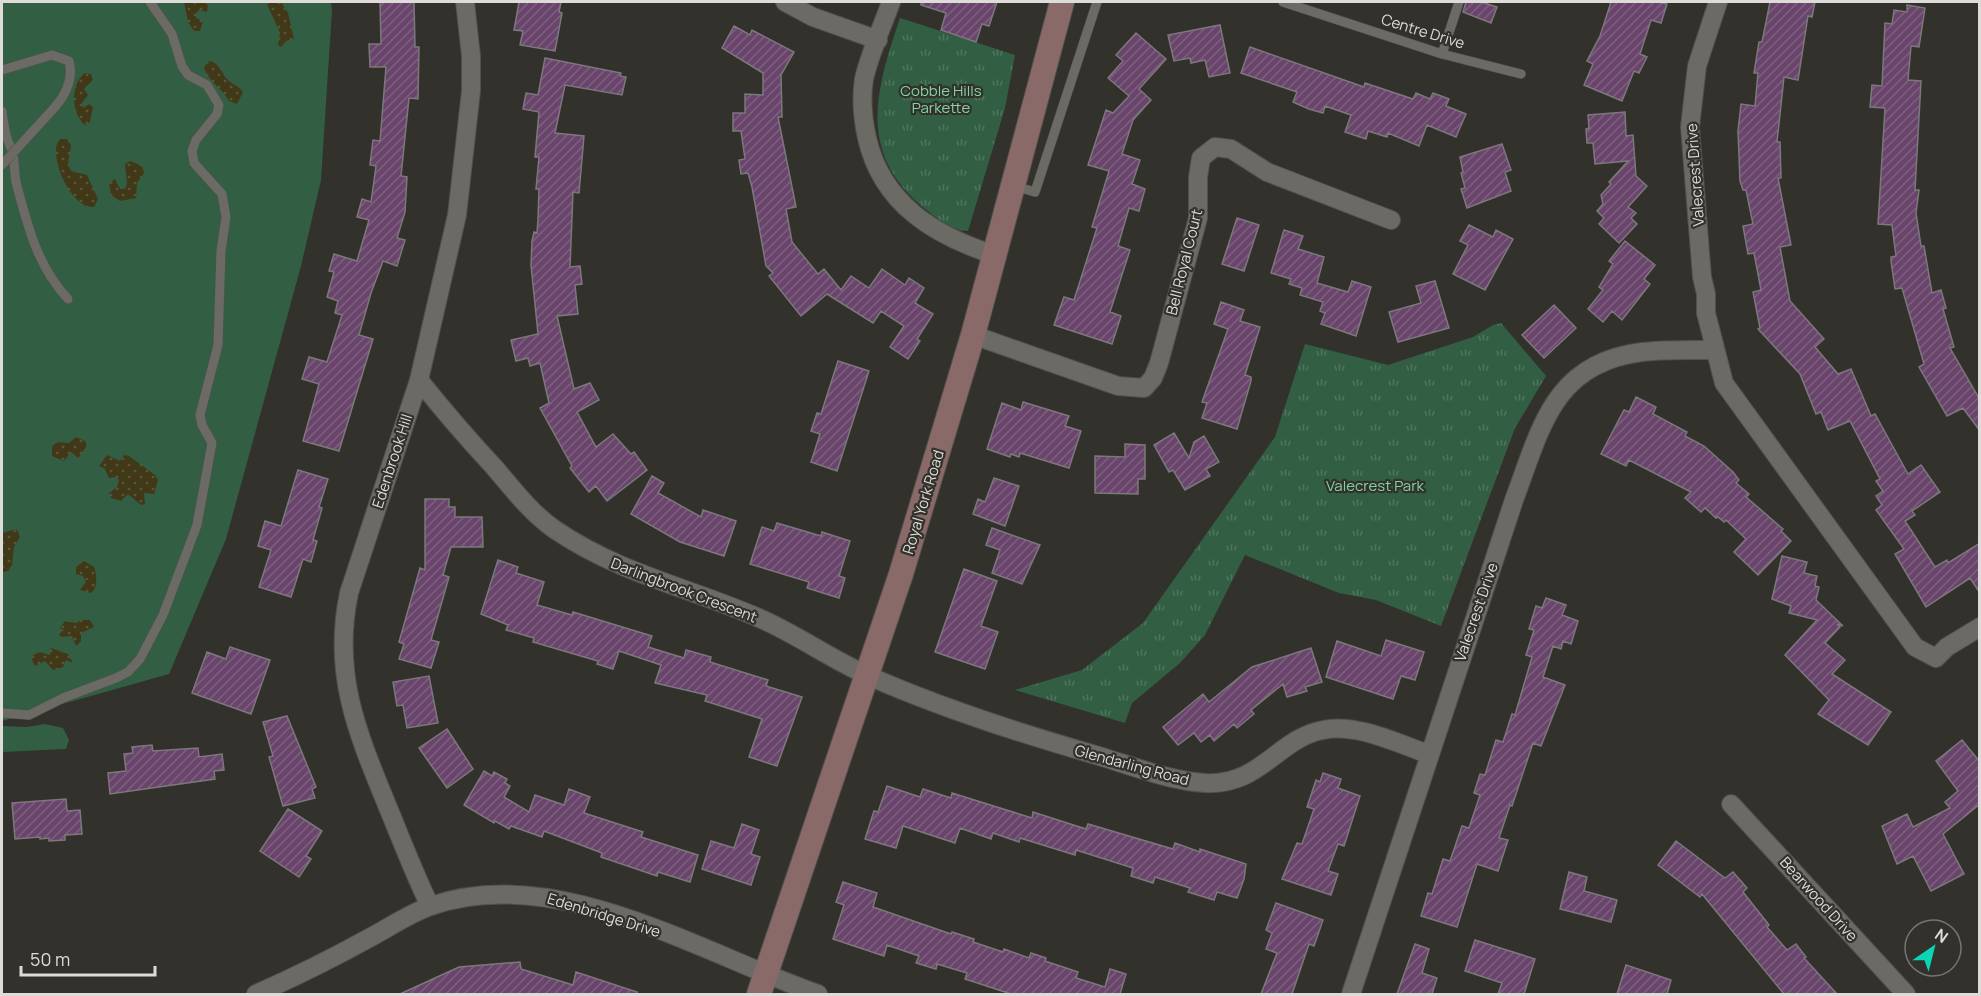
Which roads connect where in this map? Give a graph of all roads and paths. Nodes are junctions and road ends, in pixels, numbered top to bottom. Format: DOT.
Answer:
graph roads {
  1 [pos="150,2"];
  2 [pos="465,2"];
  3 [pos="785,2"];
  4 [pos="891,2"];
  5 [pos="1062,2"];
  6 [pos="1097,2"];
  7 [pos="1283,2"];
  8 [pos="1459,2"];
  9 [pos="1718,2"];
  10 [pos="878,40"];
  11 [pos="1442,54"];
  12 [pos="2,70"];
  13 [pos="1521,74"];
  14 [pos="2,111"];
  15 [pos="4,139"];
  16 [pos="2,165"];
  17 [pos="1014,186"];
  18 [pos="1391,219"];
  19 [pos="995,255"];
  20 [pos="68,298"];
  21 [pos="973,335"];
  22 [pos="1715,350"];
  23 [pos="419,380"];
  24 [pos="1980,627"];
  25 [pos="867,675"];
  26 [pos="2,713"];
  27 [pos="1428,754"];
  28 [pos="1731,804"];
  29 [pos="430,906"];
  30 [pos="762,984"];
  31 [pos="256,994"];
  32 [pos="818,994"];
  33 [pos="1351,994"];
  34 [pos="1906,994"];
  1 -- 26 [label="lane"];
  2 -- 23 [label="street, Edenbrook Hill"];
  3 -- 10 [label="street"];
  4 -- 10 [label="street"];
  5 -- 17 [label="main road, Royal York Road"];
  6 -- 17 [label="lane"];
  7 -- 11 [label="lane, Centre Drive"];
  8 -- 11 [label="lane"];
  9 -- 22 [label="street, Valecrest Drive"];
  10 -- 19 [label="street"];
  11 -- 13 [label="lane, Centre Drive"];
  12 -- 16 [label="lane, bridge"];
  14 -- 15 [label="lane"];
  15 -- 20 [label="lane"];
  17 -- 19 [label="main road, Royal York Road"];
  18 -- 21 [label="street, Bell Royal Court"];
  19 -- 21 [label="main road, Royal York Road"];
  21 -- 25 [label="main road, Royal York Road"];
  22 -- 24 [label="street, Valecrest Drive"];
  22 -- 27 [label="street, Valecrest Drive"];
  23 -- 25 [label="street, Darlingbrook Crescent"];
  23 -- 29 [label="street, Edenbrook Hill"];
  25 -- 27 [label="street, Glendarling Road"];
  25 -- 30 [label="main road, Royal York Road"];
  27 -- 33 [label="street, Valecrest Drive"];
  28 -- 34 [label="street, Bearwood Drive"];
  29 -- 30 [label="street, Edenbridge Drive"];
  29 -- 31 [label="street, Edenbridge Drive"];
  30 -- 32 [label="street, Edenbridge Drive"];
}
